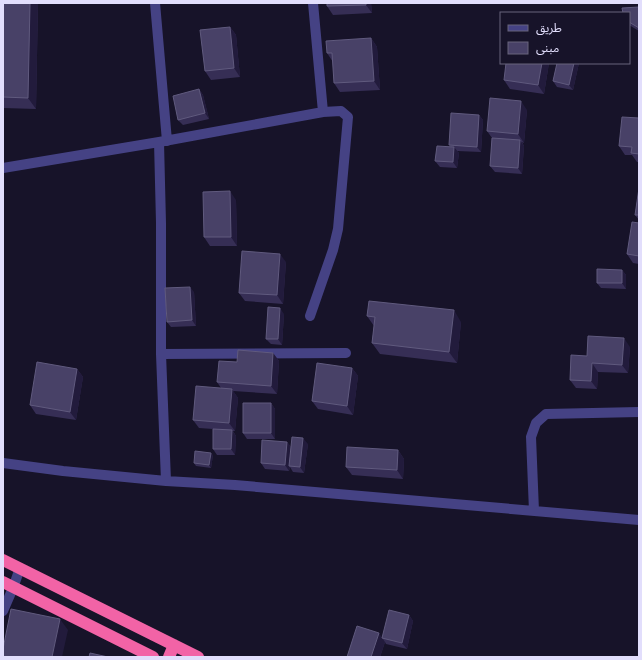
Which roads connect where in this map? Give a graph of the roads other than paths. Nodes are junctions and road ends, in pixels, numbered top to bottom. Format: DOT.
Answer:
graph roads {
  1 [pos="155,3"];
  2 [pos="313,3"];
  3 [pos="322,112"];
  4 [pos="163,142"];
  5 [pos="3,168"];
  6 [pos="310,316"];
  7 [pos="161,354"];
  8 [pos="346,354"];
  9 [pos="639,412"];
  10 [pos="3,463"];
  11 [pos="166,481"];
  12 [pos="534,511"];
  13 [pos="639,520"];
  14 [pos="3,560"];
  15 [pos="20,568"];
  16 [pos="8,585"];
  17 [pos="3,611"];
  18 [pos="174,645"];
  19 [pos="152,657"];
  20 [pos="169,657"];
  21 [pos="198,657"];
  1 -- 4 [label="street"];
  2 -- 3 [label="street"];
  3 -- 4 [label="street"];
  3 -- 6 [label="street"];
  4 -- 5 [label="street"];
  4 -- 7 [label="street"];
  7 -- 8 [label="street"];
  7 -- 11 [label="street"];
  9 -- 12 [label="street"];
  10 -- 11 [label="street"];
  11 -- 12 [label="street"];
  12 -- 13 [label="street"];
  14 -- 15 [label="highway"];
  15 -- 16 [label="street"];
  15 -- 18 [label="highway"];
  16 -- 17 [label="street"];
  16 -- 19 [label="highway"];
  18 -- 20 [label="highway"];
  18 -- 21 [label="highway"];
}
